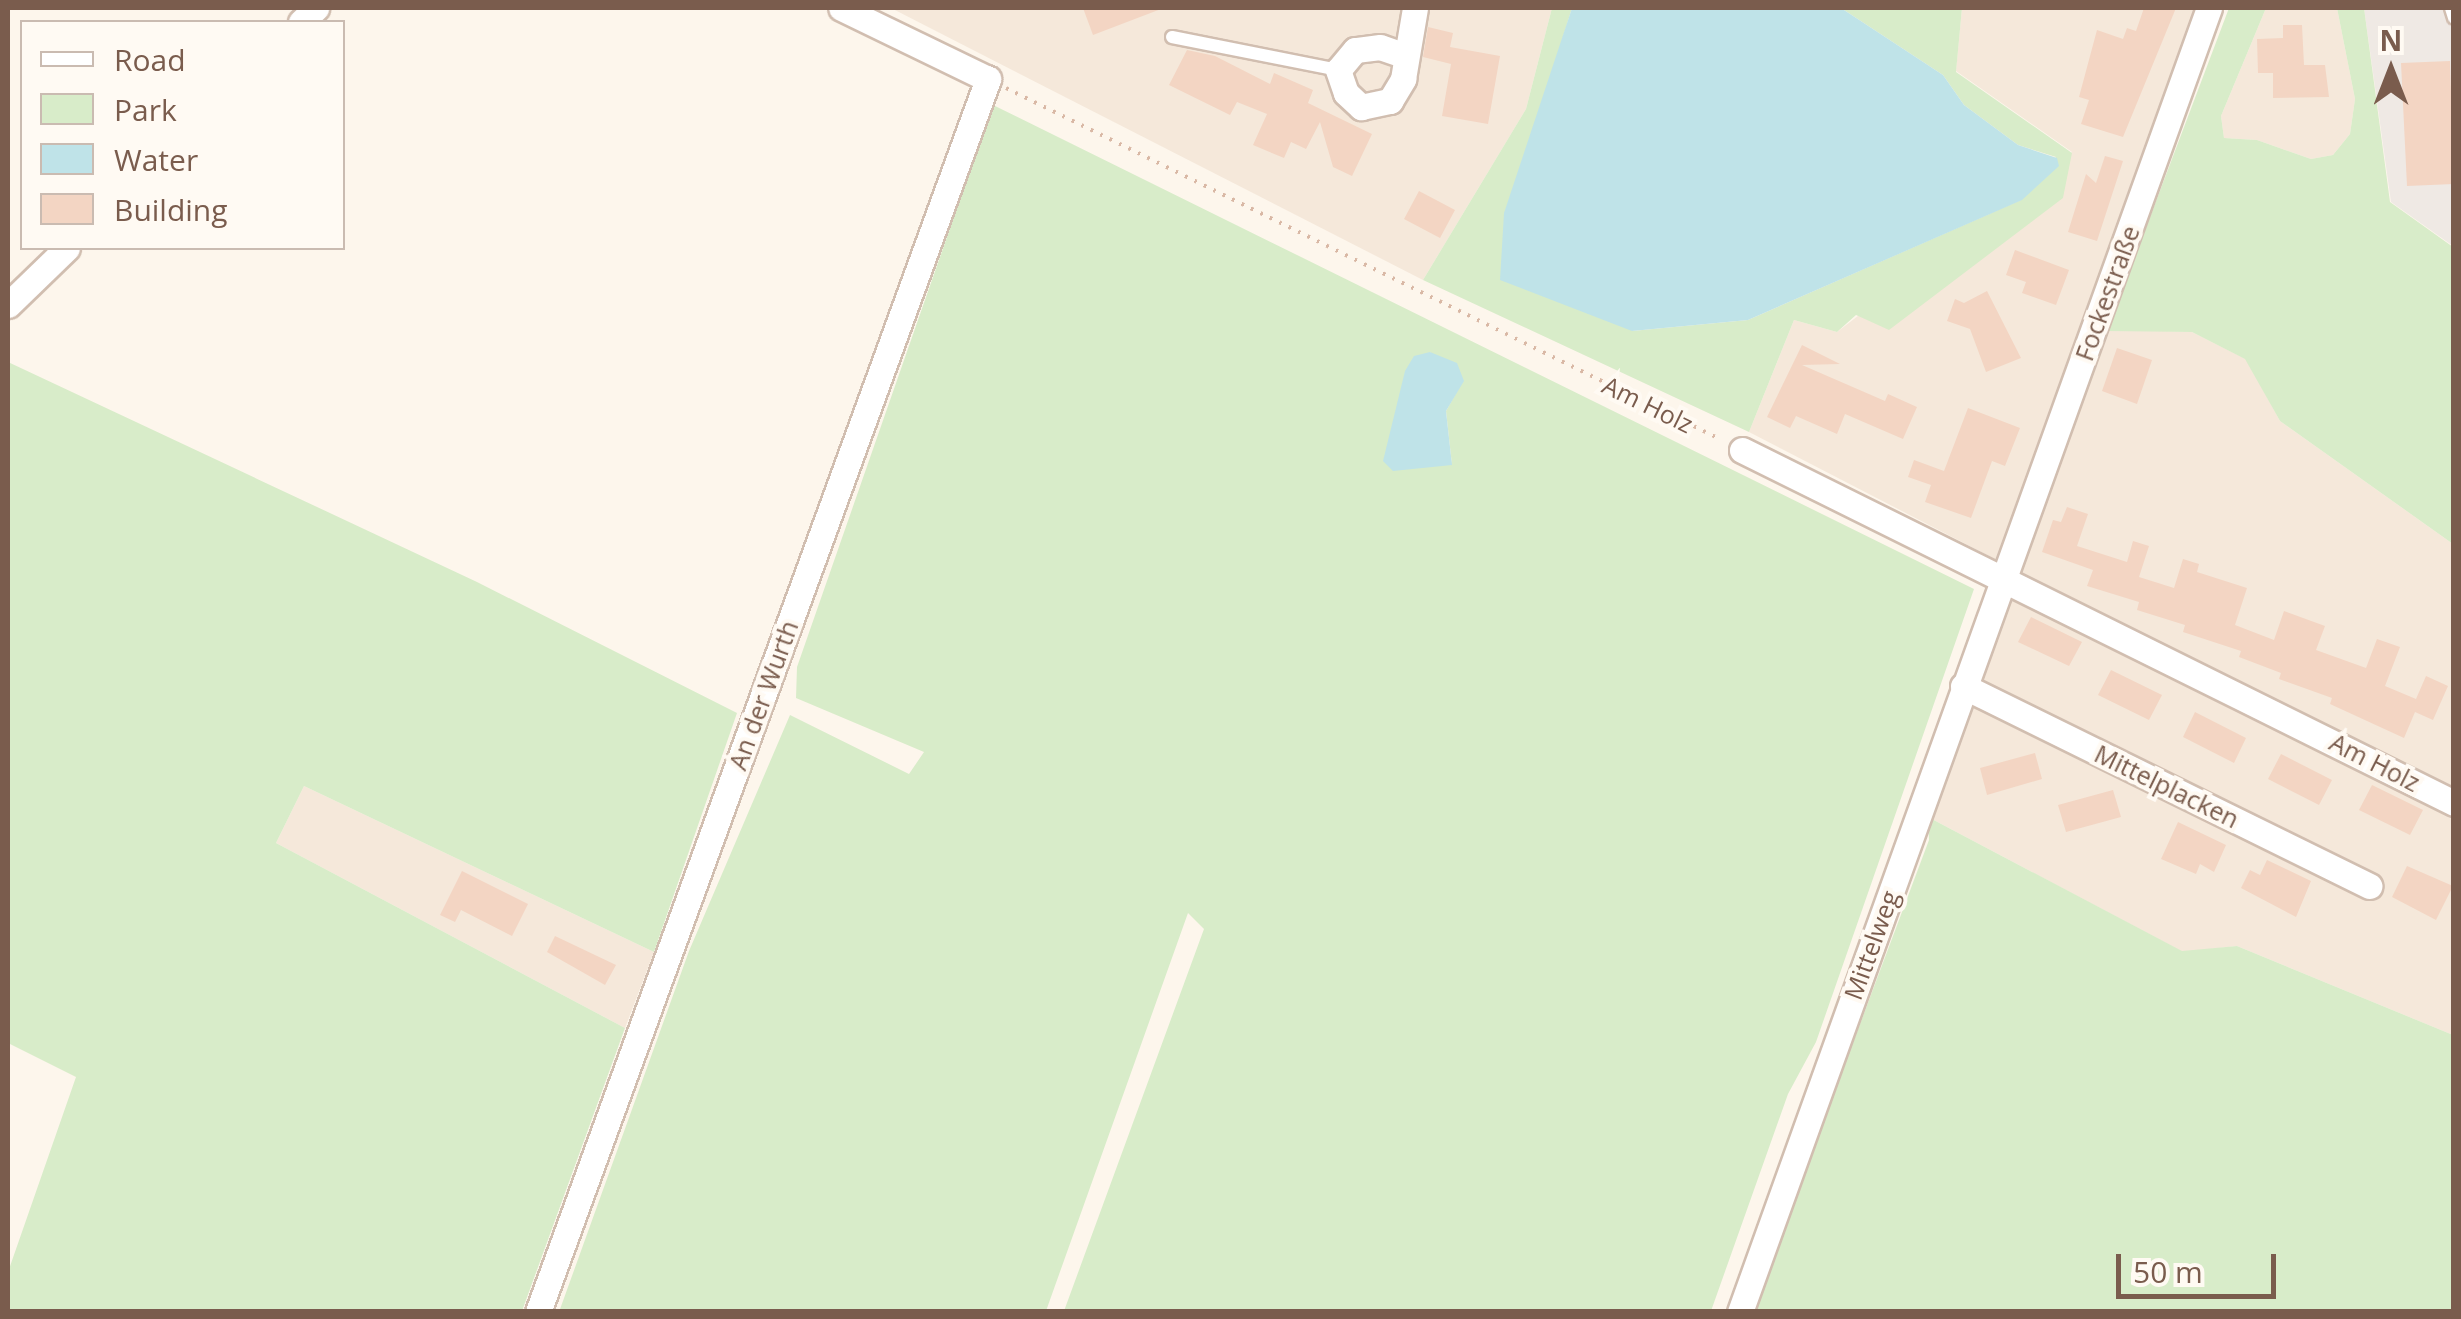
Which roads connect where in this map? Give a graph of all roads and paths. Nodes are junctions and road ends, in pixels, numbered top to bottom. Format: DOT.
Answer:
graph roads {
  1 [pos="842,8"];
  2 [pos="1415,8"];
  3 [pos="2210,8"];
  4 [pos="2451,8"];
  5 [pos="2454,18"];
  6 [pos="1172,37"];
  7 [pos="1403,55"];
  8 [pos="1338,70"];
  9 [pos="988,79"];
  10 [pos="65,250"];
  11 [pos="8,305"];
  12 [pos="1742,450"];
  13 [pos="2002,578"];
  14 [pos="1964,686"];
  15 [pos="2454,803"];
  16 [pos="2370,886"];
  17 [pos="538,1312"];
  18 [pos="1740,1312"];
  1 -- 9 [label="street"];
  2 -- 7 [label="street"];
  3 -- 13 [label="street, Fockestraße"];
  4 -- 5 [label="lane"];
  6 -- 8 [label="lane"];
  7 -- 8 [label="street"];
  7 -- 8 [label="street"];
  9 -- 12 [label="path, Am Holz"];
  9 -- 17 [label="street, An der Wurth"];
  10 -- 11 [label="street"];
  12 -- 13 [label="street, Am Holz"];
  13 -- 14 [label="street, Mittelweg"];
  13 -- 15 [label="street, Am Holz"];
  14 -- 16 [label="street, Mittelplacken"];
  14 -- 18 [label="street, Mittelweg"];
}
